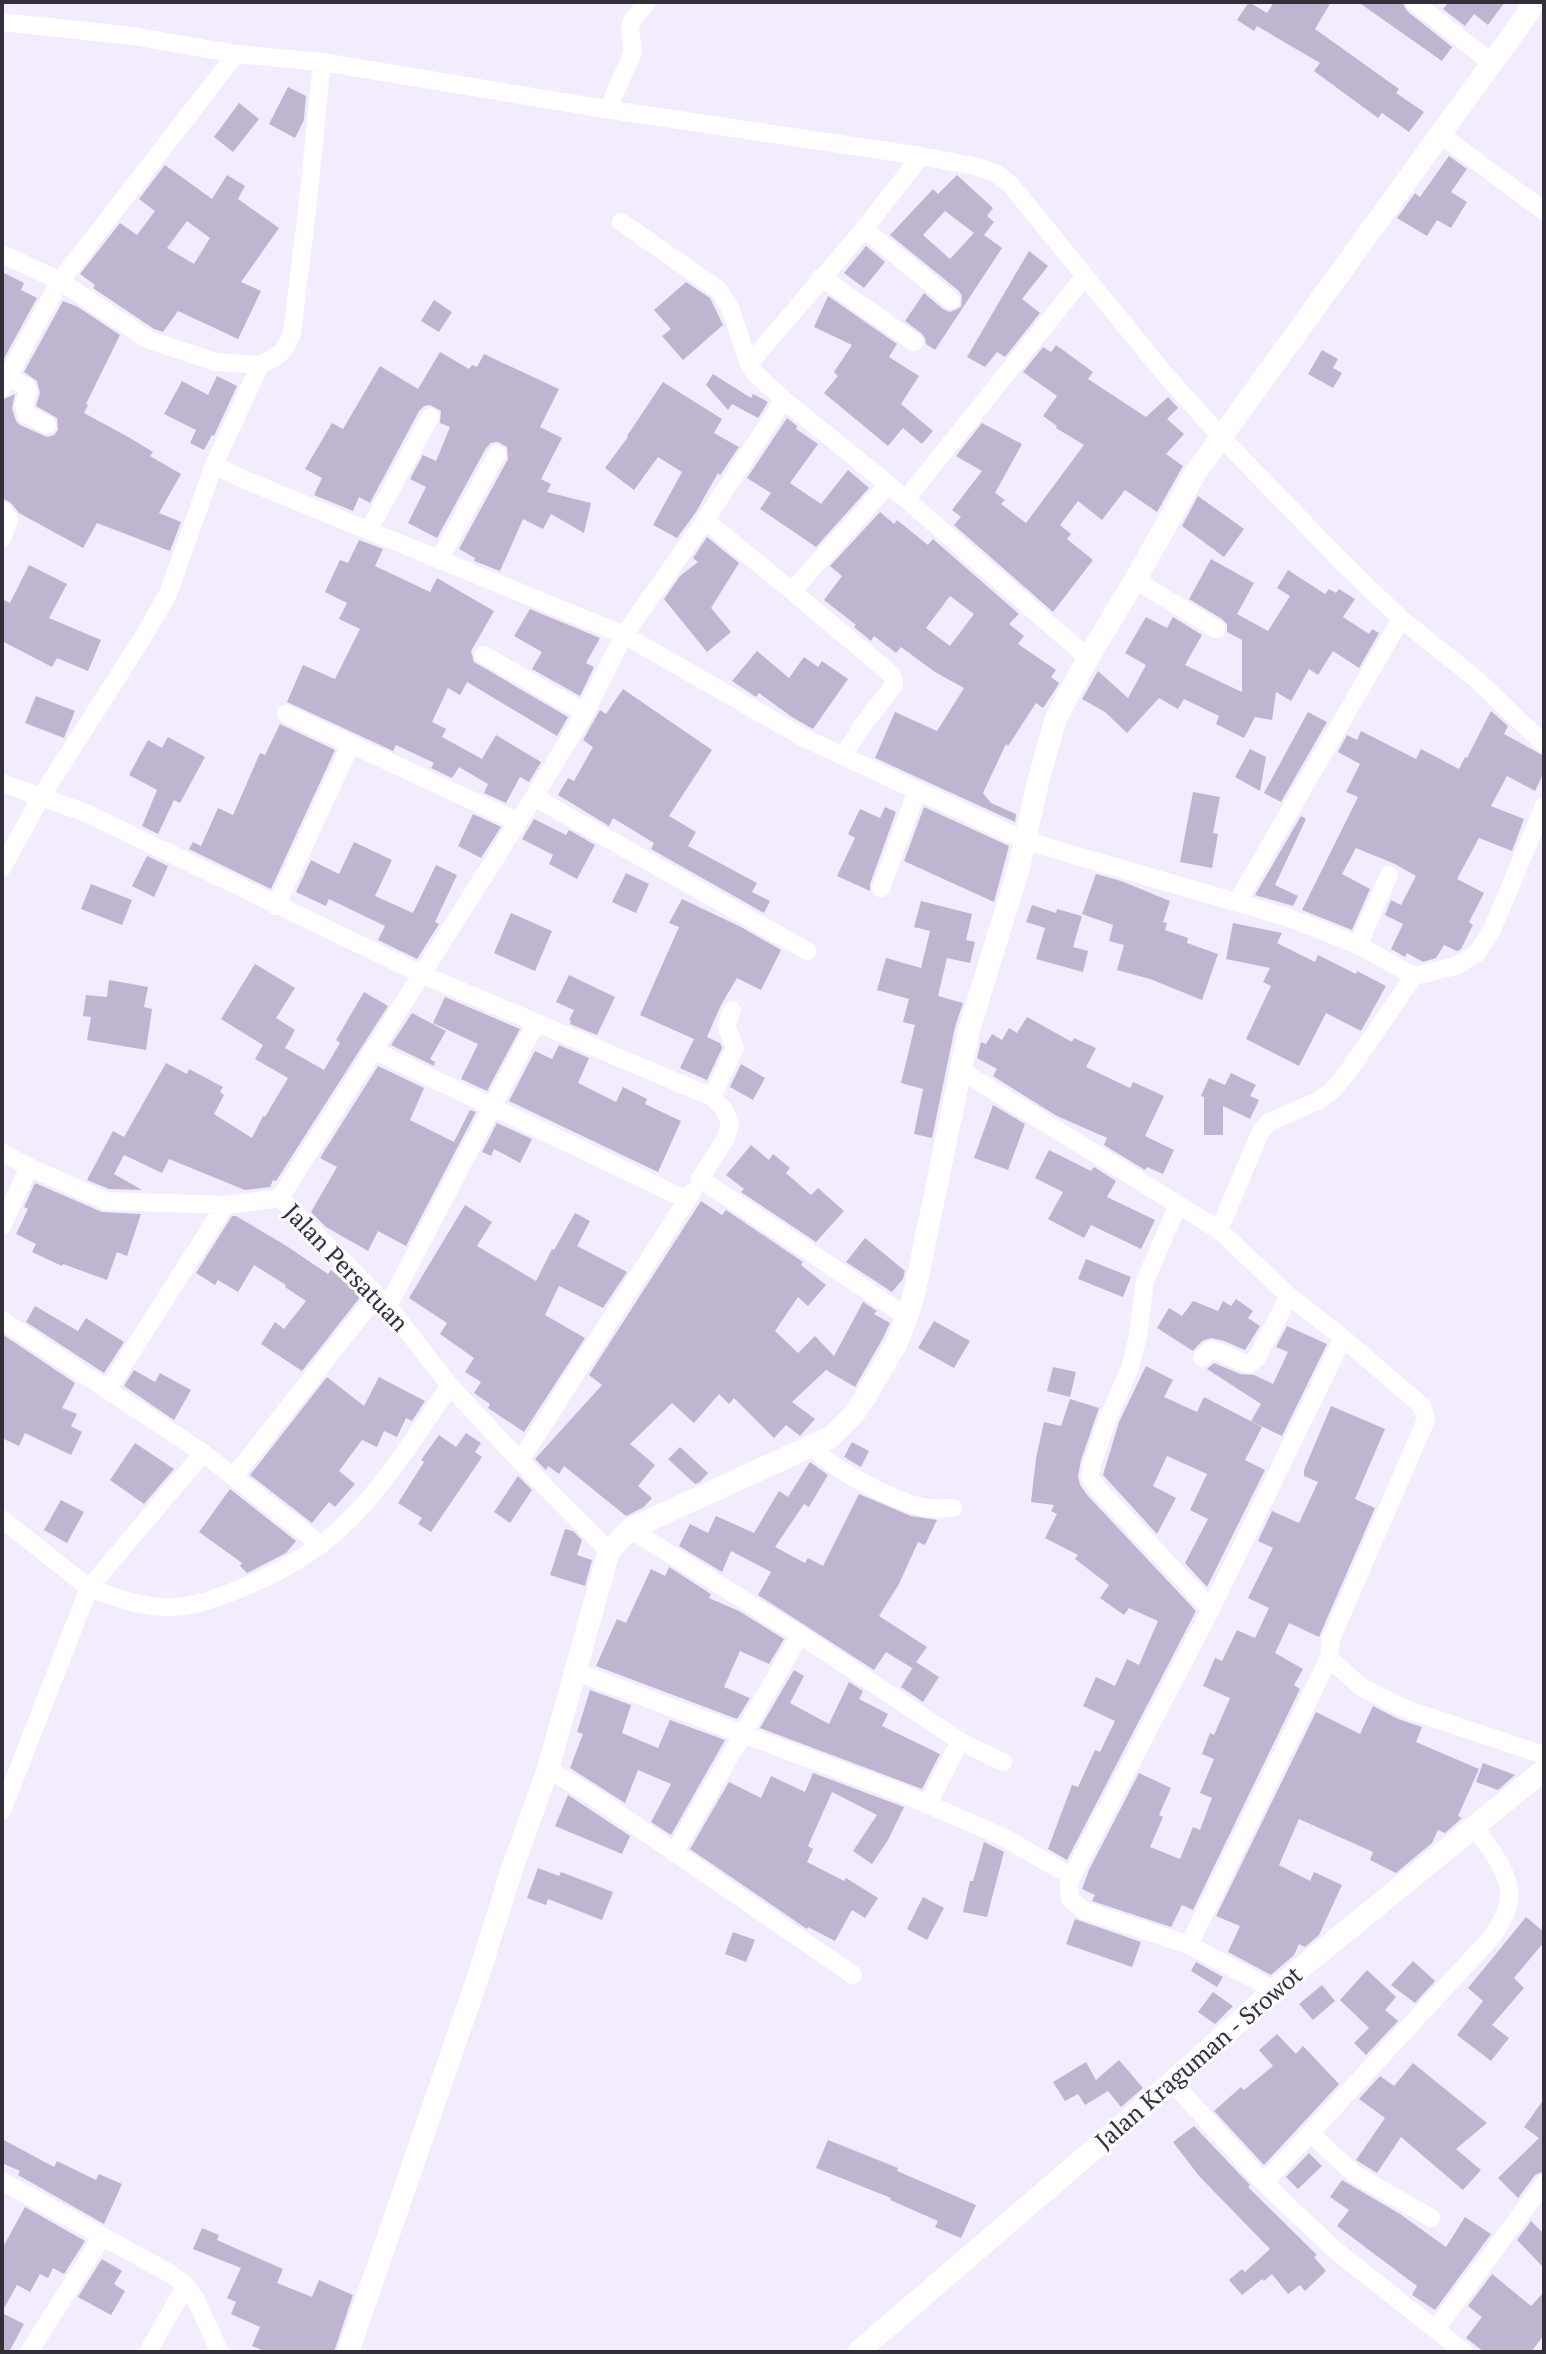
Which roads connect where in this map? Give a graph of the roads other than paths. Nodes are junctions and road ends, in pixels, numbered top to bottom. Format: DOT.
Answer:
graph roads {
  1 [pos="647,2"];
  2 [pos="1414,2"];
  3 [pos="1536,2"];
  4 [pos="2,22"];
  5 [pos="236,54"];
  6 [pos="322,62"];
  7 [pos="1492,63"];
  8 [pos="607,109"];
  9 [pos="1441,135"];
  10 [pos="921,156"];
  11 [pos="1544,211"];
  12 [pos="621,222"];
  13 [pos="864,229"];
  14 [pos="2,254"];
  15 [pos="1085,276"];
  16 [pos="821,277"];
  17 [pos="60,281"];
  18 [pos="951,300"];
  19 [pos="914,342"];
  20 [pos="749,364"];
  21 [pos="260,365"];
  22 [pos="4,383"];
  23 [pos="784,400"];
  24 [pos="430,417"];
  25 [pos="47,425"];
  26 [pos="1221,437"];
  27 [pos="497,454"];
  28 [pos="214,465"];
  29 [pos="888,485"];
  30 [pos="906,499"];
  31 [pos="2,510"];
  32 [pos="705,520"];
  33 [pos="369,530"];
  34 [pos="2,539"];
  35 [pos="439,560"];
  36 [pos="1135,580"];
  37 [pos="792,591"];
  38 [pos="1401,619"];
  39 [pos="1216,629"];
  40 [pos="624,635"];
  41 [pos="484,655"];
  42 [pos="1088,658"];
  43 [pos="585,713"];
  44 [pos="286,714"];
  45 [pos="351,744"];
  46 [pos="1544,744"];
  47 [pos="843,756"];
  48 [pos="2,783"];
  49 [pos="917,791"];
  50 [pos="41,797"];
  51 [pos="534,797"];
  52 [pos="1544,806"];
  53 [pos="518,822"];
  54 [pos="1026,841"];
  55 [pos="2,868"];
  56 [pos="1389,875"];
  57 [pos="881,888"];
  58 [pos="1237,902"];
  59 [pos="276,906"];
  60 [pos="1358,945"];
  61 [pos="807,951"];
  62 [pos="421,974"];
  63 [pos="1414,976"];
  64 [pos="732,1010"];
  65 [pos="536,1023"];
  66 [pos="373,1050"];
  67 [pos="960,1070"];
  68 [pos="712,1097"];
  69 [pos="492,1106"];
  70 [pos="2,1152"];
  71 [pos="29,1167"];
  72 [pos="700,1179"];
  73 [pos="280,1198"];
  74 [pos="687,1200"];
  75 [pos="225,1205"];
  76 [pos="1178,1205"];
  77 [pos="2,1226"];
  78 [pos="1219,1230"];
  79 [pos="1289,1296"];
  80 [pos="382,1300"];
  81 [pos="907,1317"];
  82 [pos="2,1320"];
  83 [pos="1343,1338"];
  84 [pos="1202,1358"];
  85 [pos="450,1386"];
  86 [pos="108,1389"];
  87 [pos="812,1447"];
  88 [pos="203,1453"];
  89 [pos="520,1461"];
  90 [pos="234,1476"];
  91 [pos="953,1508"];
  92 [pos="2,1519"];
  93 [pos="630,1529"];
  94 [pos="321,1545"];
  95 [pos="609,1551"];
  96 [pos="89,1588"];
  97 [pos="1211,1609"];
  98 [pos="800,1635"];
  99 [pos="1329,1658"];
  100 [pos="574,1671"];
  101 [pos="742,1733"];
  102 [pos="960,1741"];
  103 [pos="1003,1762"];
  104 [pos="548,1769"];
  105 [pos="1542,1771"];
  106 [pos="928,1804"];
  107 [pos="2,1811"];
  108 [pos="1474,1826"];
  109 [pos="674,1853"];
  110 [pos="1071,1876"];
  111 [pos="1189,1945"];
  112 [pos="853,1975"];
  113 [pos="1274,1990"];
  114 [pos="1172,2082"];
  115 [pos="1310,2133"];
  116 [pos="2,2181"];
  117 [pos="1264,2183"];
  118 [pos="1544,2183"];
  119 [pos="1431,2218"];
  120 [pos="102,2237"];
  121 [pos="186,2285"];
  122 [pos="1436,2329"];
  123 [pos="29,2352"];
  124 [pos="148,2352"];
  125 [pos="220,2352"];
  126 [pos="348,2352"];
  127 [pos="858,2352"];
  128 [pos="1464,2352"];
  1 -- 8 [label="street"];
  2 -- 7 [label="street"];
  3 -- 7 [label="street"];
  4 -- 5 [label="street"];
  5 -- 6 [label="street"];
  5 -- 17 [label="street"];
  6 -- 8 [label="street"];
  6 -- 21 [label="street"];
  7 -- 9 [label="street"];
  8 -- 10 [label="street"];
  9 -- 11 [label="street"];
  9 -- 26 [label="street"];
  10 -- 13 [label="street"];
  10 -- 15 [label="street"];
  12 -- 20 [label="street"];
  13 -- 16 [label="street"];
  13 -- 18 [label="street"];
  14 -- 17 [label="street"];
  15 -- 26 [label="street"];
  15 -- 30 [label="street"];
  16 -- 19 [label="street"];
  16 -- 20 [label="street"];
  17 -- 21 [label="street"];
  17 -- 22 [label="street"];
  20 -- 23 [label="street"];
  21 -- 28 [label="street"];
  22 -- 25 [label="street"];
  23 -- 29 [label="street"];
  23 -- 32 [label="street"];
  24 -- 33 [label="street"];
  26 -- 36 [label="street"];
  26 -- 38 [label="street"];
  27 -- 35 [label="street"];
  28 -- 33 [label="street"];
  28 -- 50 [label="street"];
  29 -- 30 [label="street"];
  29 -- 37 [label="street"];
  30 -- 42 [label="street"];
  31 -- 34 [label="street"];
  32 -- 37 [label="street"];
  32 -- 40 [label="street"];
  33 -- 35 [label="street"];
  35 -- 40 [label="street"];
  36 -- 39 [label="street"];
  36 -- 42 [label="street"];
  37 -- 47 [label="street"];
  38 -- 46 [label="street"];
  38 -- 58 [label="street"];
  40 -- 43 [label="street"];
  40 -- 47 [label="street"];
  41 -- 43 [label="street"];
  42 -- 54 [label="street"];
  43 -- 51 [label="street"];
  44 -- 45 [label="street"];
  45 -- 53 [label="street"];
  45 -- 59 [label="street"];
  47 -- 49 [label="street"];
  48 -- 50 [label="street"];
  49 -- 54 [label="street"];
  49 -- 57 [label="street"];
  50 -- 55 [label="street"];
  50 -- 59 [label="street"];
  51 -- 53 [label="street"];
  51 -- 61 [label="street"];
  52 -- 63 [label="street"];
  53 -- 62 [label="street"];
  54 -- 58 [label="street"];
  54 -- 67 [label="street"];
  56 -- 60 [label="street"];
  58 -- 60 [label="street"];
  59 -- 62 [label="street"];
  60 -- 63 [label="street"];
  62 -- 65 [label="street"];
  62 -- 66 [label="street"];
  63 -- 78 [label="street"];
  64 -- 68 [label="street"];
  65 -- 68 [label="street"];
  65 -- 69 [label="street"];
  66 -- 69 [label="street"];
  66 -- 73 [label="street"];
  67 -- 76 [label="street"];
  67 -- 81 [label="street"];
  68 -- 72 [label="street"];
  69 -- 74 [label="street"];
  69 -- 80 [label="street"];
  70 -- 71 [label="street, Jalan Persatuan"];
  71 -- 75 [label="street, Jalan Persatuan"];
  71 -- 77 [label="street"];
  72 -- 74 [label="street"];
  72 -- 81 [label="street"];
  73 -- 75 [label="street, Jalan Persatuan"];
  73 -- 80 [label="street, Jalan Persatuan"];
  74 -- 89 [label="street"];
  75 -- 86 [label="street"];
  76 -- 78 [label="street"];
  76 -- 97 [label="street"];
  78 -- 79 [label="street"];
  79 -- 83 [label="street"];
  79 -- 84 [label="street"];
  80 -- 85 [label="street, Jalan Persatuan"];
  80 -- 90 [label="street"];
  81 -- 87 [label="street"];
  82 -- 86 [label="street"];
  83 -- 97 [label="street"];
  83 -- 99 [label="street"];
  85 -- 89 [label="street, Jalan Persatuan"];
  85 -- 94 [label="street"];
  86 -- 88 [label="street"];
  87 -- 91 [label="street"];
  87 -- 93 [label="street"];
  88 -- 90 [label="street"];
  88 -- 96 [label="street"];
  89 -- 95 [label="street, Jalan Persatuan"];
  90 -- 94 [label="street"];
  92 -- 96 [label="street"];
  93 -- 95 [label="street"];
  93 -- 98 [label="street"];
  94 -- 96 [label="street"];
  95 -- 100 [label="street"];
  96 -- 107 [label="street"];
  97 -- 110 [label="street"];
  98 -- 101 [label="street"];
  98 -- 102 [label="street"];
  99 -- 105 [label="street"];
  99 -- 111 [label="street"];
  100 -- 101 [label="street"];
  100 -- 104 [label="street"];
  101 -- 106 [label="street"];
  101 -- 109 [label="street"];
  102 -- 103 [label="street"];
  102 -- 106 [label="street"];
  104 -- 109 [label="street"];
  104 -- 126 [label="street"];
  105 -- 108 [label="street, Jalan Kraguman - Srowot"];
  106 -- 110 [label="street"];
  108 -- 113 [label="street, Jalan Kraguman - Srowot"];
  108 -- 115 [label="street"];
  109 -- 112 [label="street"];
  110 -- 111 [label="street"];
  111 -- 113 [label="street"];
  113 -- 114 [label="street, Jalan Kraguman - Srowot"];
  114 -- 117 [label="street"];
  114 -- 127 [label="street, Jalan Kraguman - Srowot"];
  115 -- 117 [label="street"];
  115 -- 119 [label="street"];
  116 -- 120 [label="street"];
  117 -- 122 [label="street"];
  118 -- 122 [label="street"];
  120 -- 121 [label="street"];
  120 -- 123 [label="street"];
  121 -- 124 [label="street"];
  121 -- 125 [label="street"];
  122 -- 128 [label="street"];
}
